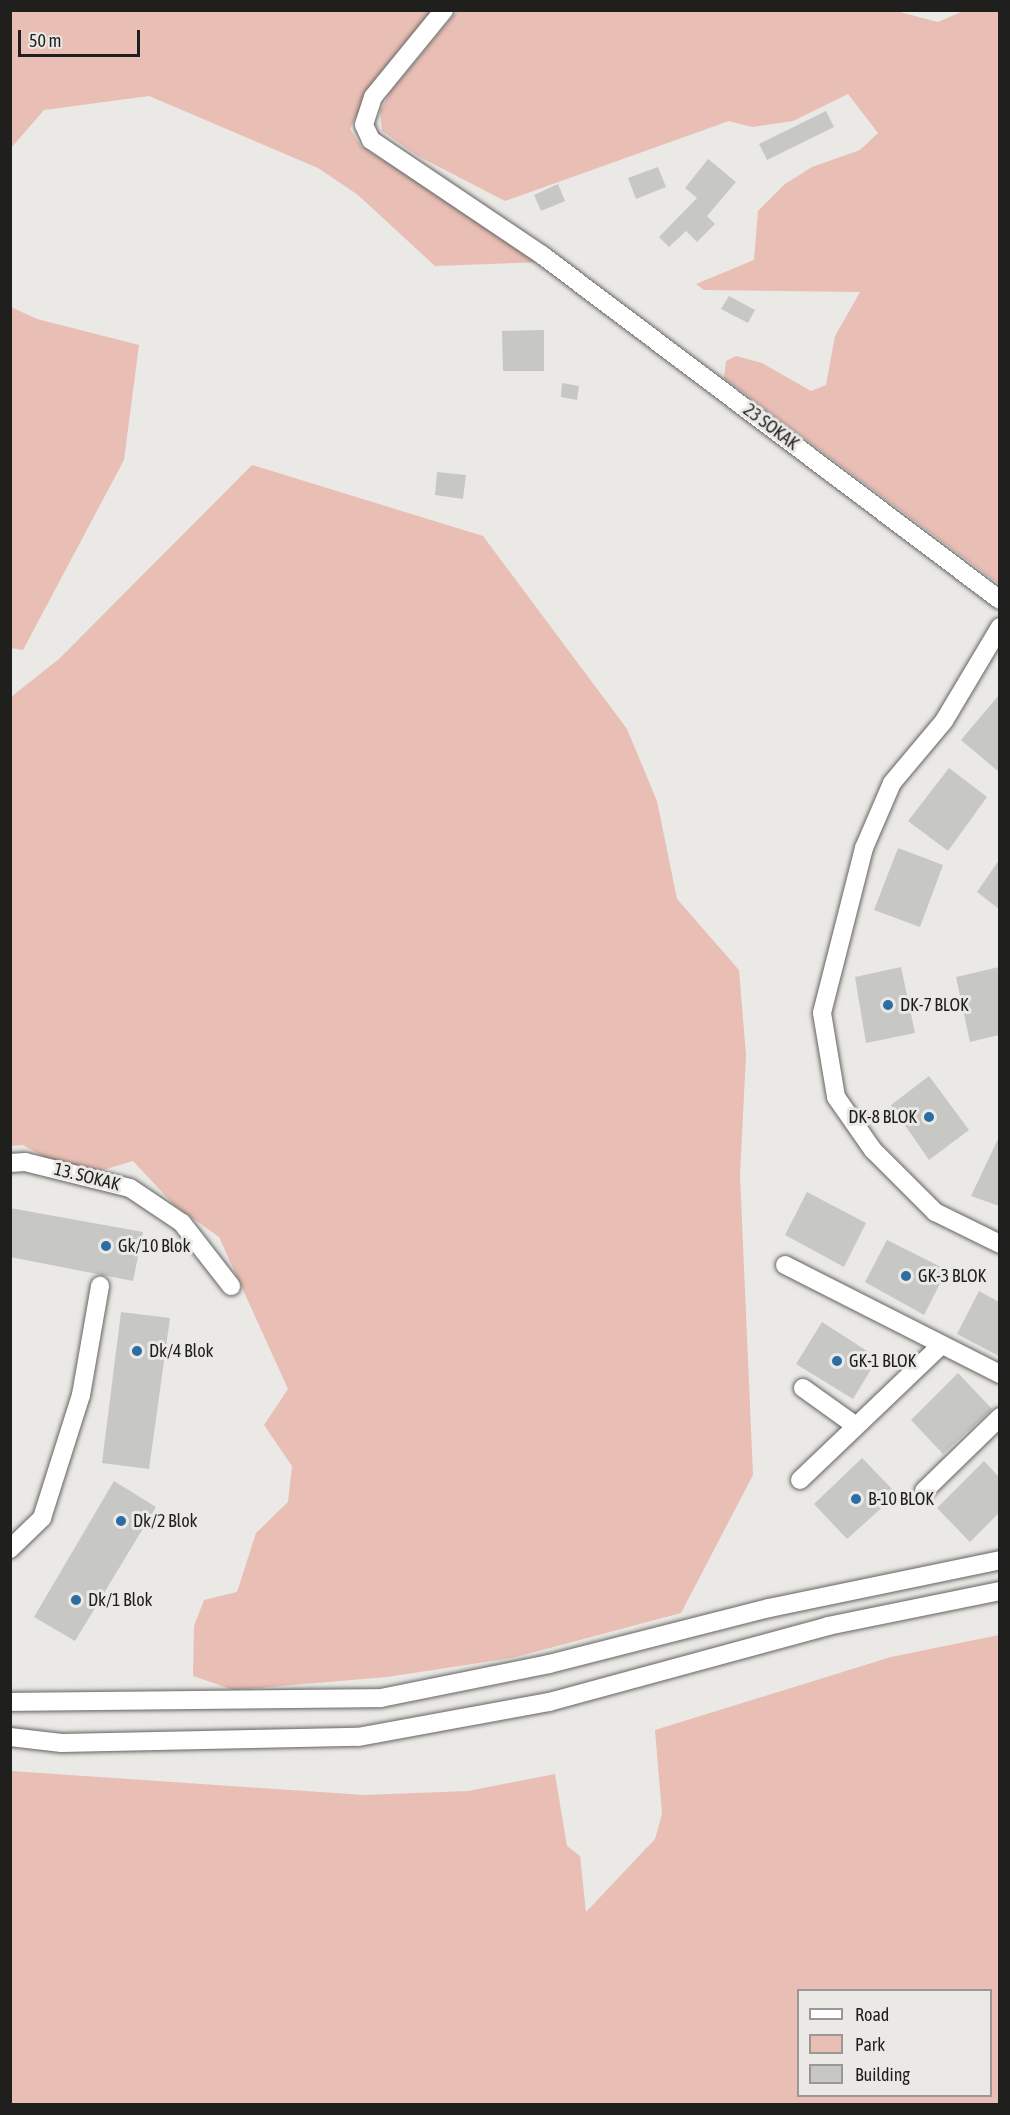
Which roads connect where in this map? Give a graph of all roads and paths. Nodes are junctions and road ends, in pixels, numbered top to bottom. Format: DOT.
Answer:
graph roads {
  1 [pos="444,10"];
  2 [pos="999,600"];
  3 [pos="999,627"];
  4 [pos="10,1163"];
  5 [pos="999,1244"];
  6 [pos="785,1265"];
  7 [pos="100,1286"];
  8 [pos="231,1286"];
  9 [pos="940,1346"];
  10 [pos="999,1374"];
  11 [pos="803,1388"];
  12 [pos="999,1417"];
  13 [pos="856,1426"];
  14 [pos="800,1480"];
  15 [pos="924,1491"];
  16 [pos="10,1549"];
  17 [pos="999,1560"];
  18 [pos="999,1591"];
  19 [pos="10,1702"];
  20 [pos="10,1737"];
  1 -- 2 [label="street, 23 SOKAK"];
  3 -- 5 [label="street"];
  4 -- 8 [label="street, 13. SOKAK"];
  6 -- 9 [label="street"];
  7 -- 16 [label="street"];
  9 -- 10 [label="street"];
  9 -- 13 [label="street"];
  11 -- 13 [label="street"];
  12 -- 15 [label="street"];
  13 -- 14 [label="street"];
  17 -- 19 [label="street"];
  18 -- 20 [label="street"];
}
